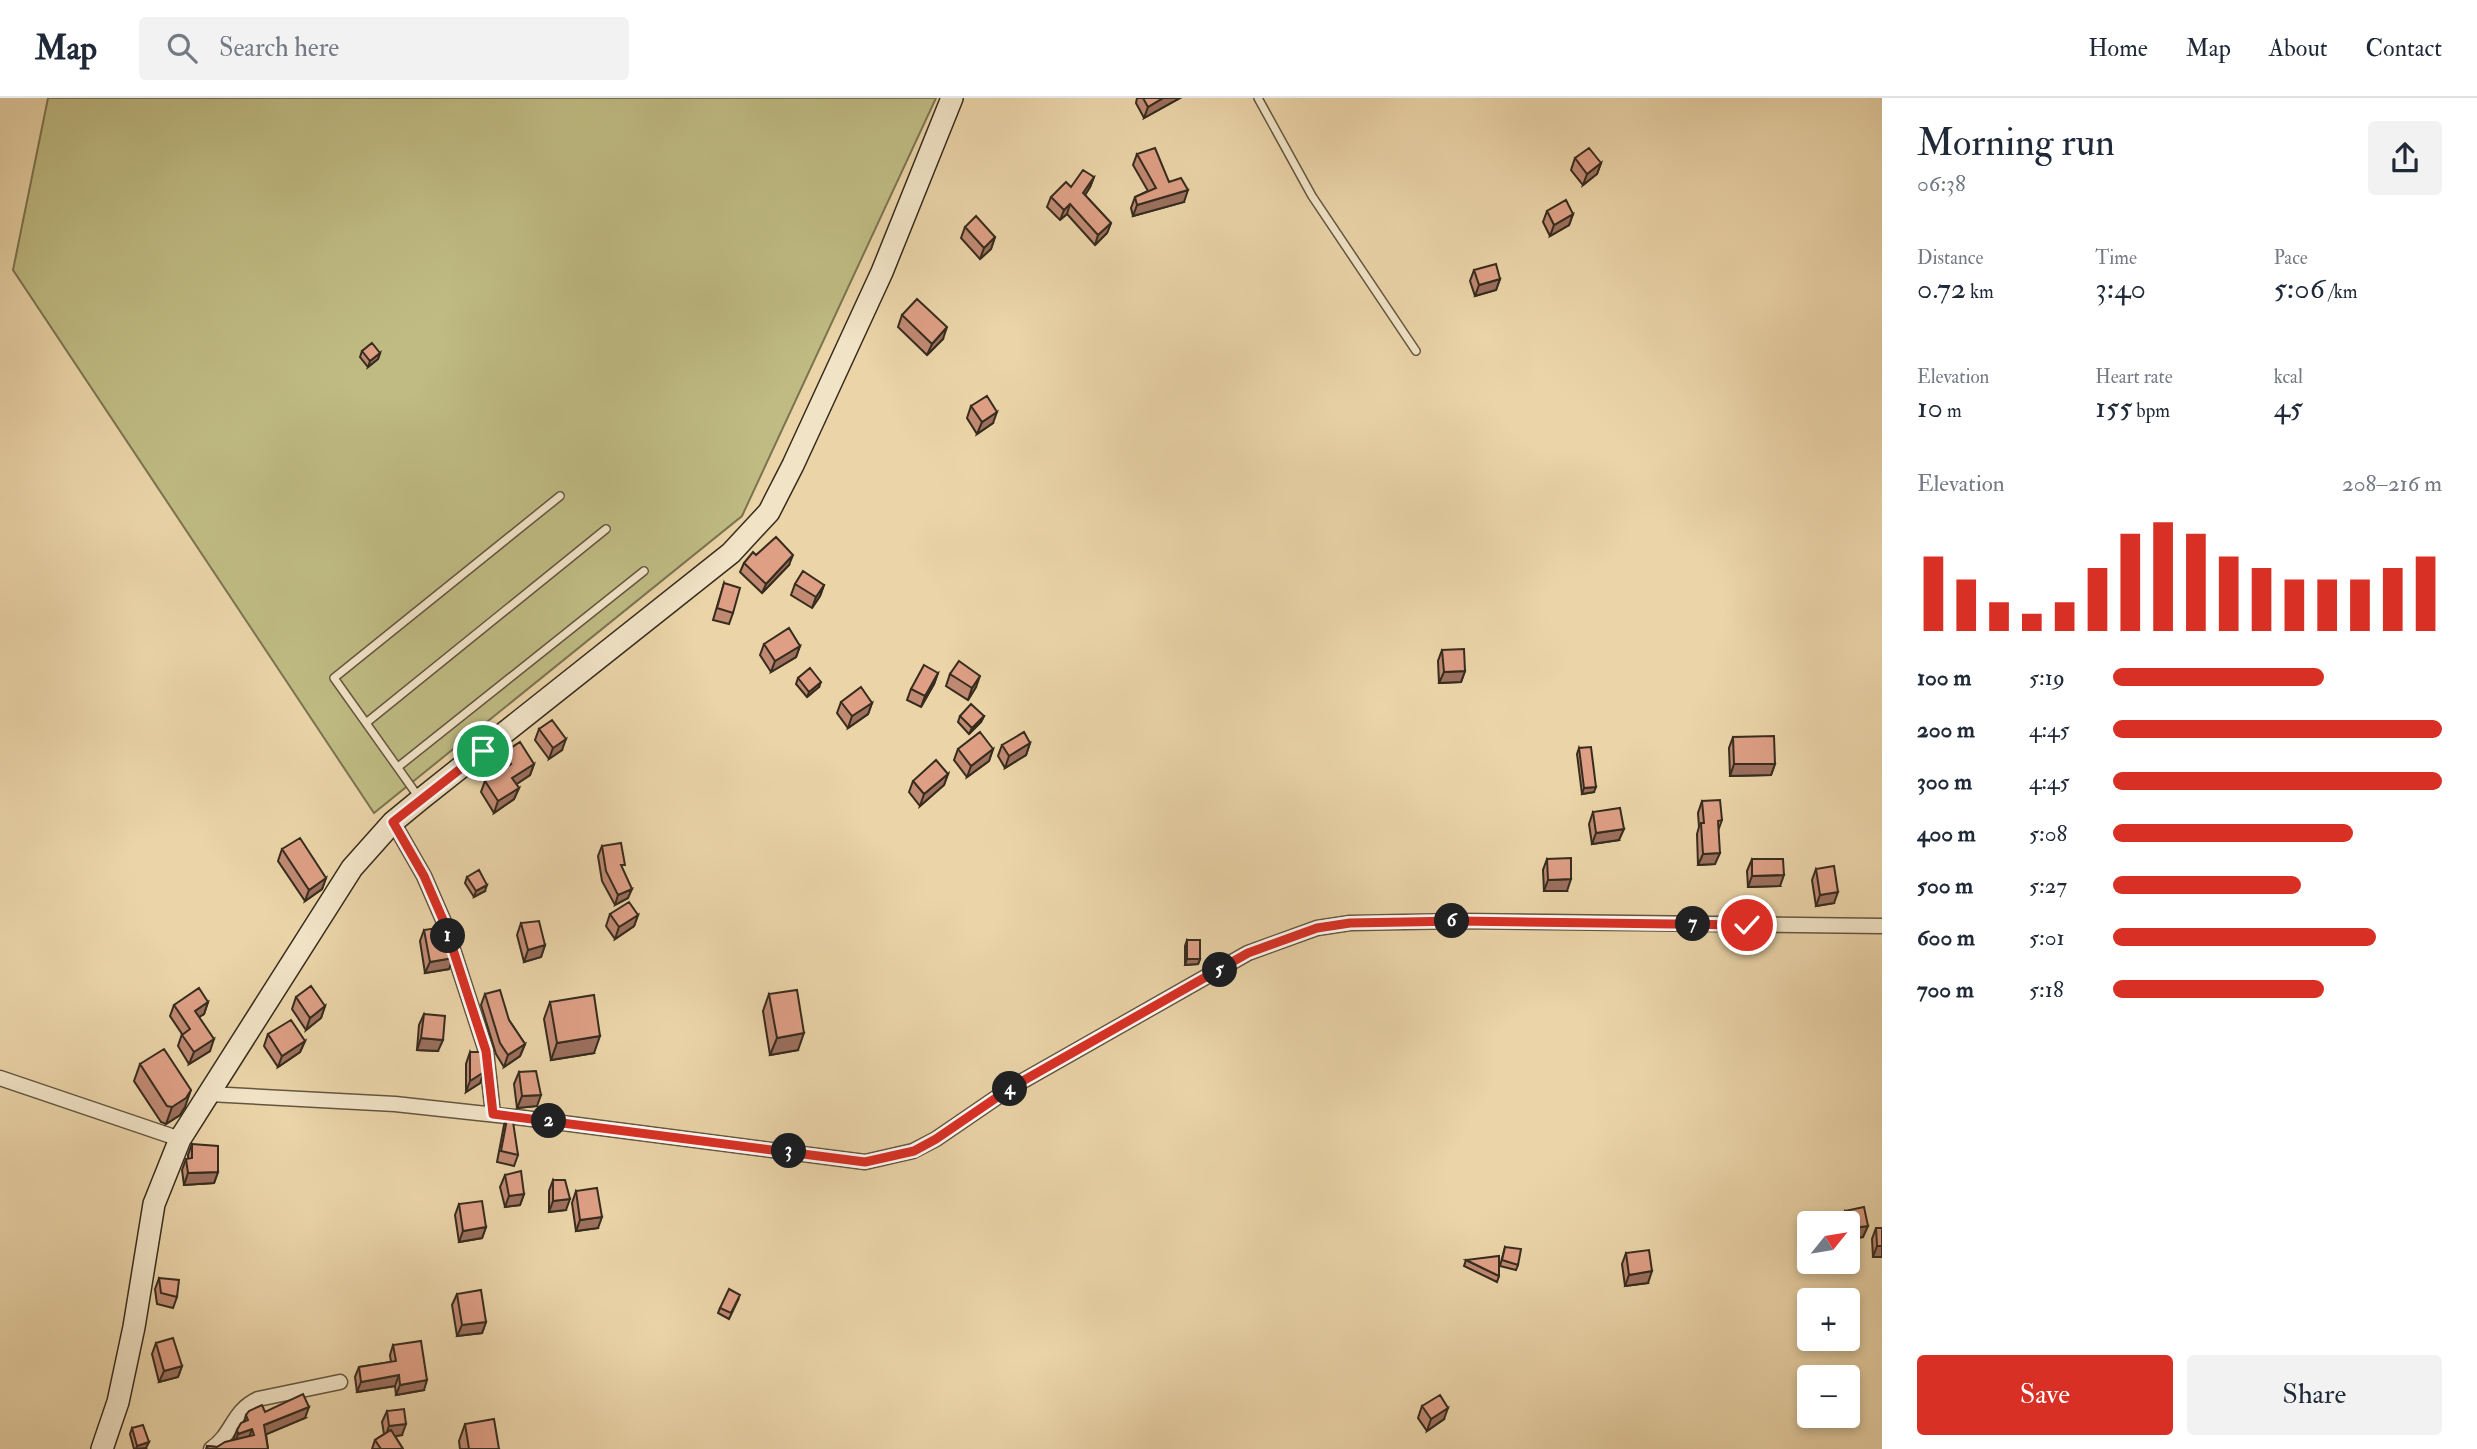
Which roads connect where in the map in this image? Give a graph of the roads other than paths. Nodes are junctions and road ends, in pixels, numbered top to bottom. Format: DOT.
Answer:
graph roads {
  1 [pos="952,98"];
  2 [pos="1258,98"];
  3 [pos="1416,351"];
  4 [pos="560,496"];
  5 [pos="606,529"];
  6 [pos="644,571"];
  7 [pos="366,723"];
  8 [pos="398,767"];
  9 [pos="421,799"];
  10 [pos="393,822"];
  11 [pos="1882,926"];
  12 [pos="0,1078"];
  13 [pos="209,1094"];
  14 [pos="493,1114"];
  15 [pos="180,1139"];
  16 [pos="340,1382"];
  17 [pos="102,1449"];
  18 [pos="211,1449"];
  1 -- 9 [label="street"];
  2 -- 3 [label="lane"];
  4 -- 7 [label="lane"];
  5 -- 7 [label="lane"];
  6 -- 8 [label="lane"];
  7 -- 8 [label="lane"];
  8 -- 9 [label="lane"];
  9 -- 10 [label="street"];
  10 -- 13 [label="street"];
  10 -- 14 [label="street"];
  11 -- 14 [label="street"];
  12 -- 15 [label="street"];
  13 -- 14 [label="street"];
  13 -- 15 [label="street"];
  15 -- 17 [label="street"];
  16 -- 18 [label="street"];
}
